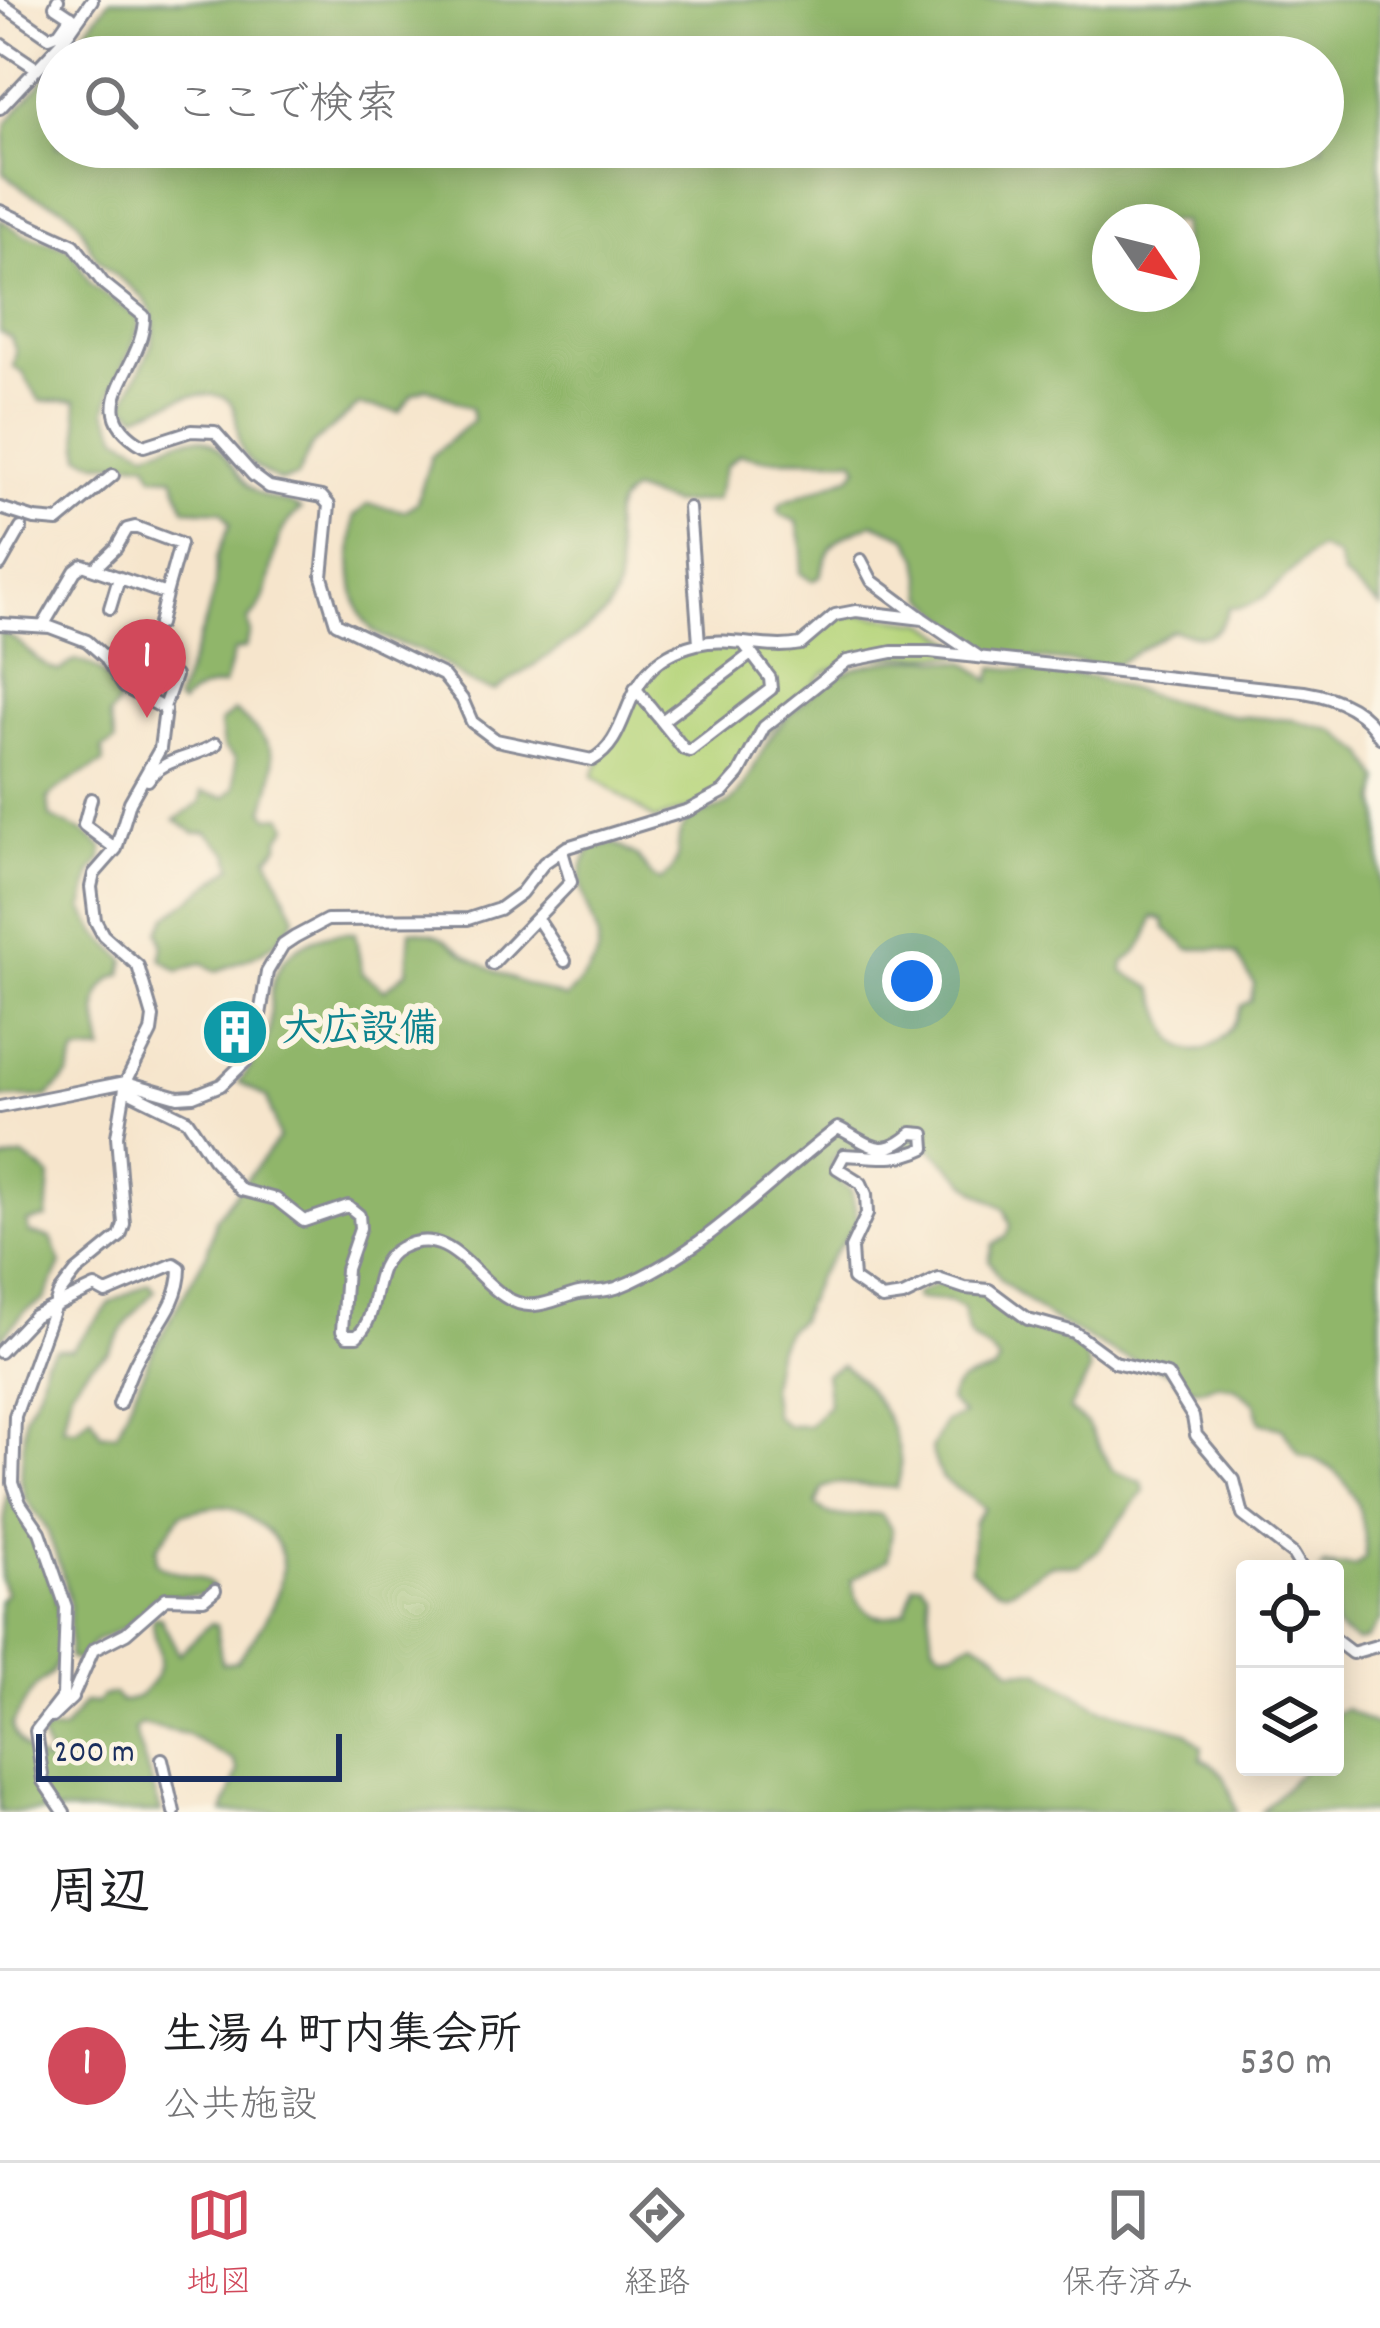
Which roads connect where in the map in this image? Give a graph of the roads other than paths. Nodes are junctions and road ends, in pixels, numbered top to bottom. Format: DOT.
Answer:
graph roads {
  1 [pos="58,0"];
  2 [pos="92,0"];
  3 [pos="0,3"];
  4 [pos="75,19"];
  5 [pos="48,36"];
  6 [pos="52,36"];
  7 [pos="61,36"];
  8 [pos="0,44"];
  9 [pos="35,68"];
  10 [pos="0,108"];
  11 [pos="0,212"];
  12 [pos="113,475"];
  13 [pos="0,508"];
  14 [pos="689,508"];
  15 [pos="21,528"];
  16 [pos="861,560"];
  17 [pos="0,565"];
  18 [pos="94,569"];
  19 [pos="119,578"];
  20 [pos="166,593"];
  21 [pos="110,608"];
  22 [pos="923,619"];
  23 [pos="0,624"];
  24 [pos="158,624"];
  25 [pos="43,626"];
  26 [pos="699,643"];
  27 [pos="748,649"];
  28 [pos="981,659"];
  29 [pos="175,676"];
  30 [pos="635,688"];
  31 [pos="164,707"];
  32 [pos="662,721"];
  33 [pos="1380,737"];
  34 [pos="217,744"];
  35 [pos="91,799"];
  36 [pos="128,809"];
  37 [pos="116,849"];
  38 [pos="562,851"];
  39 [pos="537,918"];
  40 [pos="565,961"];
  41 [pos="492,964"];
  42 [pos="126,1082"];
  43 [pos="0,1107"];
  44 [pos="53,1306"];
  45 [pos="0,1352"];
  46 [pos="118,1404"];
  47 [pos="1297,1560"];
  48 [pos="215,1590"];
  49 [pos="1380,1646"];
  50 [pos="1344,1647"];
  51 [pos="47,1716"];
  52 [pos="162,1760"];
  53 [pos="64,1812"];
  54 [pos="174,1812"];
  1 -- 4 [label="street"];
  2 -- 4 [label="street"];
  3 -- 5 [label="street"];
  4 -- 6 [label="street"];
  4 -- 7 [label="street"];
  8 -- 9 [label="street"];
  9 -- 10 [label="street"];
  11 -- 30 [label="street"];
  12 -- 13 [label="street"];
  14 -- 26 [label="street"];
  15 -- 17 [label="street"];
  16 -- 22 [label="street"];
  18 -- 19 [label="street"];
  18 -- 20 [label="street"];
  18 -- 25 [label="street"];
  19 -- 20 [label="street"];
  19 -- 21 [label="street"];
  20 -- 24 [label="street"];
  22 -- 27 [label="street"];
  22 -- 28 [label="street"];
  23 -- 25 [label="street"];
  25 -- 31 [label="street"];
  26 -- 27 [label="street"];
  26 -- 30 [label="street"];
  27 -- 32 [label="street"];
  27 -- 32 [label="street"];
  28 -- 33 [label="street"];
  28 -- 38 [label="street"];
  29 -- 31 [label="street"];
  30 -- 32 [label="street"];
  31 -- 36 [label="street"];
  34 -- 36 [label="street"];
  35 -- 37 [label="street"];
  36 -- 37 [label="street"];
  37 -- 42 [label="street"];
  38 -- 39 [label="street"];
  38 -- 42 [label="street"];
  39 -- 40 [label="street"];
  39 -- 41 [label="street"];
  42 -- 43 [label="street"];
  42 -- 44 [label="street"];
  42 -- 47 [label="street"];
  44 -- 45 [label="street"];
  44 -- 46 [label="street"];
  44 -- 51 [label="street"];
  48 -- 51 [label="street"];
  49 -- 50 [label="street"];
  51 -- 53 [label="street"];
  52 -- 54 [label="street"];
}
